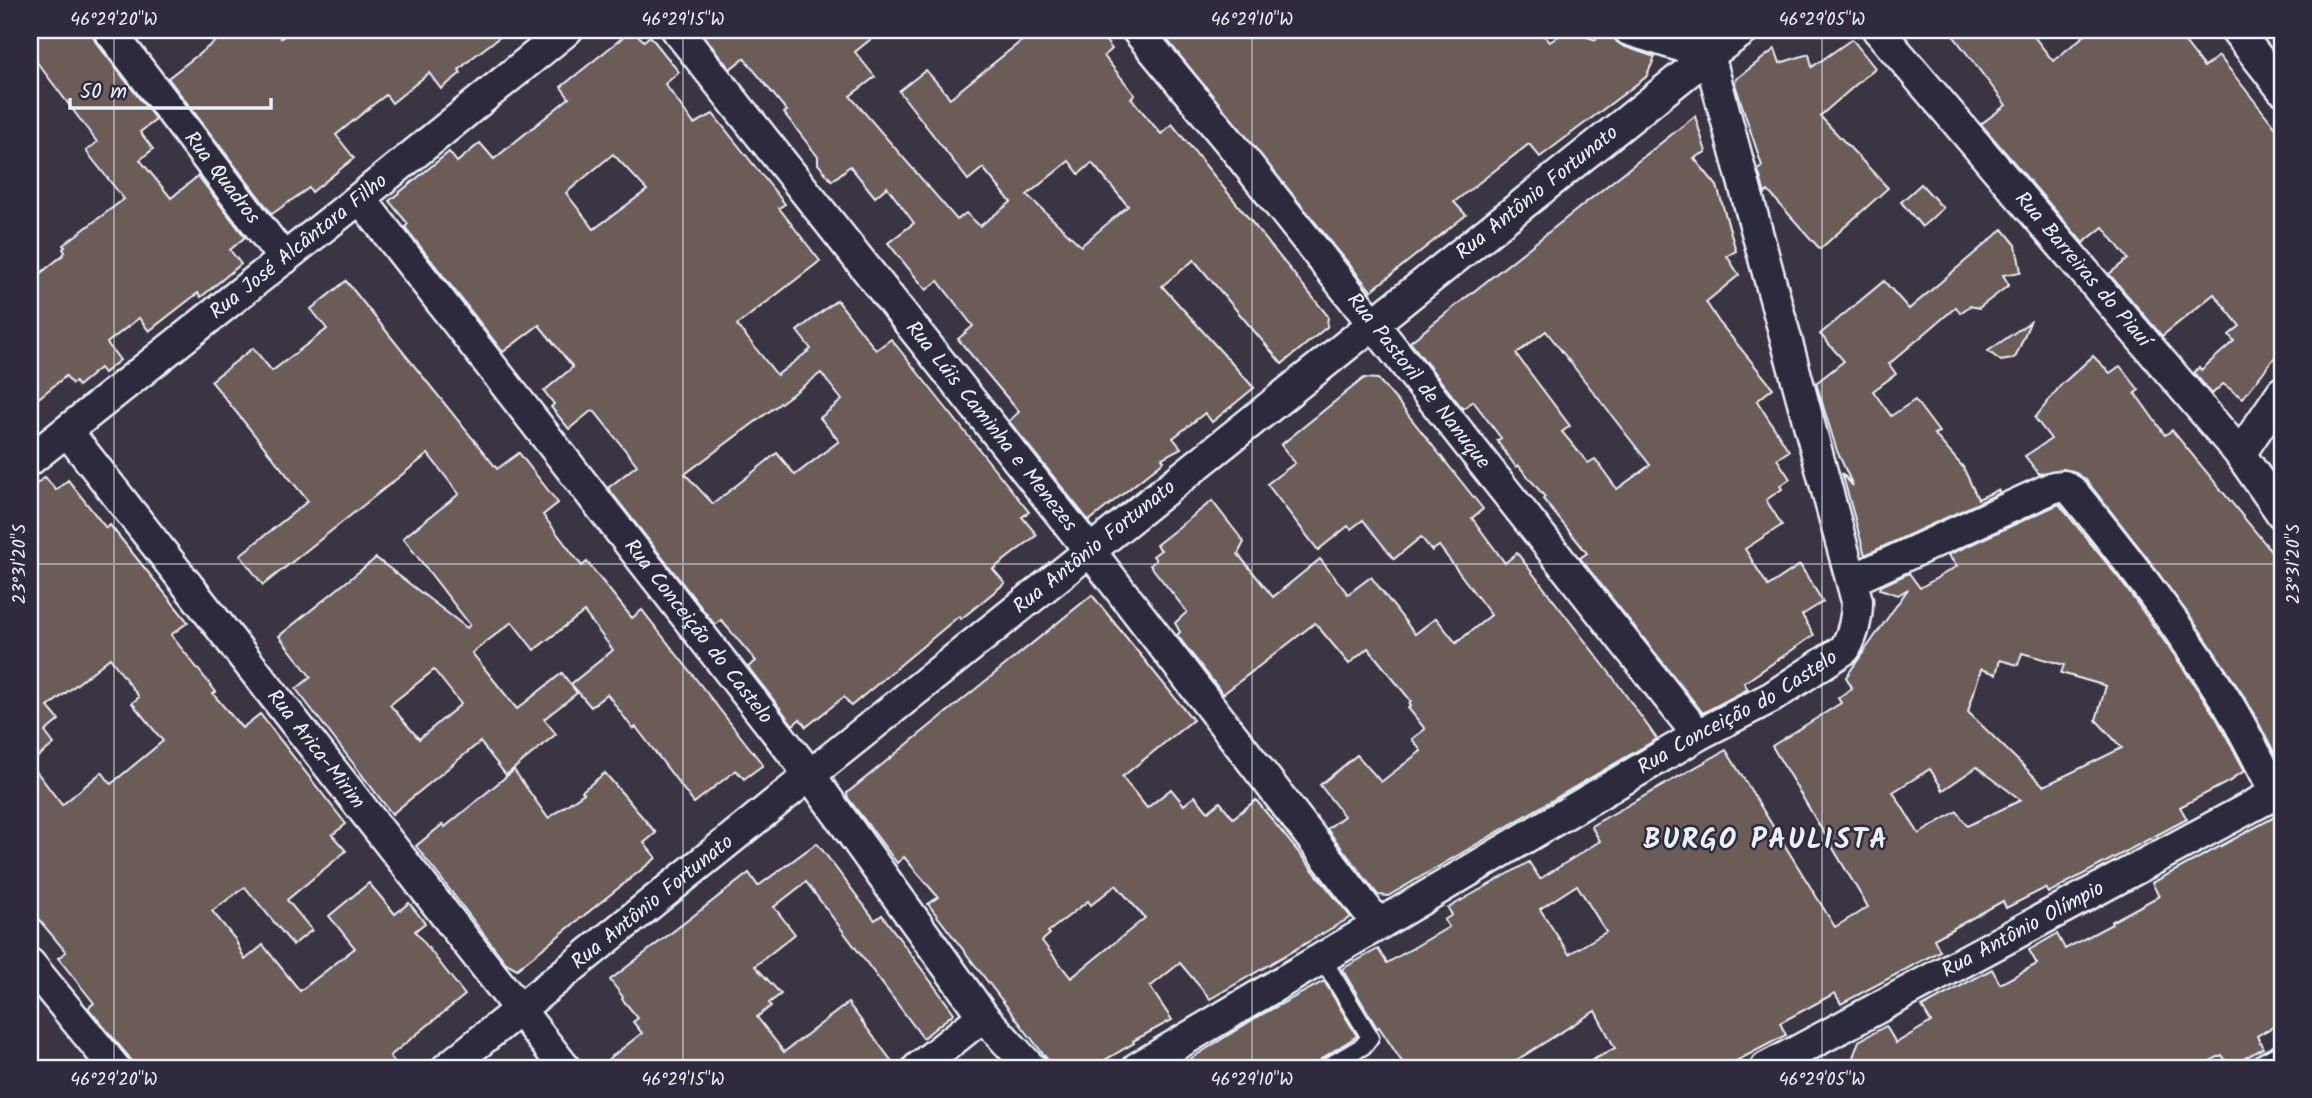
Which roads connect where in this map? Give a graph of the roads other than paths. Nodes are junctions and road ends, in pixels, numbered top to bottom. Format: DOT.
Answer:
graph roads {
  1 [pos="109,30"];
  2 [pos="567,30"];
  3 [pos="677,30"];
  4 [pos="1137,30"];
  5 [pos="1629,30"];
  6 [pos="1744,30"];
  7 [pos="1878,30"];
  8 [pos="2236,30"];
  9 [pos="1709,55"];
  10 [pos="2282,89"];
  11 [pos="360,198"];
  12 [pos="284,259"];
  13 [pos="1373,323"];
  14 [pos="2282,392"];
  15 [pos="67,430"];
  16 [pos="2240,454"];
  17 [pos="30,460"];
  18 [pos="2282,514"];
  19 [pos="1090,551"];
  20 [pos="1852,580"];
  21 [pos="1698,735"];
  22 [pos="810,775"];
  23 [pos="2279,791"];
  24 [pos="1378,924"];
  25 [pos="1322,958"];
  26 [pos="30,964"];
  27 [pos="520,1012"];
  28 [pos="983,1016"];
  29 [pos="2282,1060"];
  30 [pos="115,1068"];
  31 [pos="447,1068"];
  32 [pos="565,1068"];
  33 [pos="918,1068"];
  34 [pos="1031,1068"];
  35 [pos="1137,1068"];
  36 [pos="1326,1068"];
  37 [pos="1766,1068"];
  38 [pos="2267,1068"];
  1 -- 12 [label="street, Rua Quadros"];
  2 -- 11 [label="street, Rua José Alcântara Filho"];
  3 -- 19 [label="street, Rua Lúis Caminha e Menezes"];
  4 -- 13 [label="street, Rua Pastoril de Nanuque"];
  5 -- 9 [label="street"];
  6 -- 9 [label="street, Rua Antônio Fortunato"];
  7 -- 16 [label="street, Rua Barreiras do Piauí"];
  8 -- 10 [label="street"];
  9 -- 13 [label="street, Rua Antônio Fortunato"];
  9 -- 20 [label="street, Rua Conceição do Castelo"];
  11 -- 12 [label="street, Rua José Alcântara Filho"];
  11 -- 22 [label="street, Rua Conceição do Castelo"];
  12 -- 15 [label="street, Rua José Alcântara Filho"];
  13 -- 19 [label="street, Rua Antônio Fortunato"];
  13 -- 21 [label="street, Rua Pastoril de Nanuque"];
  14 -- 16 [label="street"];
  15 -- 17 [label="street, Rua José Alcântara Filho"];
  15 -- 27 [label="street, Rua Arica-Mirim"];
  16 -- 18 [label="street, Rua Barreiras do Piauí"];
  19 -- 22 [label="street, Rua Antônio Fortunato"];
  19 -- 24 [label="street, Rua Lúis Caminha e Menezes"];
  20 -- 21 [label="street, Rua Conceição do Castelo"];
  20 -- 23 [label="street"];
  21 -- 24 [label="street, Rua Conceição do Castelo"];
  22 -- 27 [label="street, Rua Antônio Fortunato"];
  22 -- 28 [label="street, Rua Conceição do Castelo"];
  23 -- 37 [label="street, Rua Antônio Olímpio"];
  24 -- 25 [label="street, Rua Conceição do Castelo"];
  25 -- 35 [label="street, Rua Conceição do Castelo"];
  25 -- 36 [label="lane"];
  26 -- 30 [label="street"];
  27 -- 31 [label="street, Rua Antônio Fortunato"];
  27 -- 32 [label="street, Rua Arica-Mirim"];
  28 -- 33 [label="street"];
  28 -- 34 [label="street, Rua Conceição do Castelo"];
  29 -- 38 [label="street"];
}
